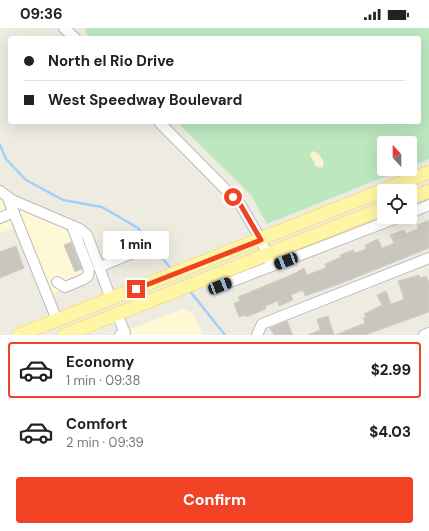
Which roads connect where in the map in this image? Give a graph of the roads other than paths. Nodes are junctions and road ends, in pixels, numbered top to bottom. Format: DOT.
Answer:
graph roads {
  1 [pos="64,28"];
  2 [pos="73,36"];
  3 [pos="161,124"];
  4 [pos="429,172"];
  5 [pos="429,191"];
  6 [pos="4,193"];
  7 [pos="417,195"];
  8 [pos="429,205"];
  9 [pos="417,210"];
  10 [pos="377,211"];
  11 [pos="14,212"];
  12 [pos="0,218"];
  13 [pos="378,224"];
  14 [pos="72,226"];
  15 [pos="261,240"];
  16 [pos="133,253"];
  17 [pos="429,258"];
  18 [pos="269,261"];
  19 [pos="99,267"];
  20 [pos="57,282"];
  21 [pos="220,286"];
  22 [pos="111,299"];
  23 [pos="118,314"];
  24 [pos="57,320"];
  25 [pos="429,333"];
  26 [pos="19,335"];
  27 [pos="64,335"];
  28 [pos="120,335"];
  29 [pos="257,335"];
  30 [pos="424,335"];
  1 -- 2 [label="street"];
  3 -- 15 [label="street"];
  4 -- 15 [label="main road"];
  5 -- 7 [label="main road"];
  6 -- 11 [label="street"];
  6 -- 14 [label="street"];
  8 -- 9 [label="street"];
  10 -- 18 [label="main road"];
  11 -- 12 [label="street"];
  11 -- 24 [label="street"];
  13 -- 18 [label="street"];
  14 -- 19 [label="street"];
  14 -- 20 [label="street"];
  15 -- 18 [label="street"];
  15 -- 22 [label="main road"];
  16 -- 19 [label="street"];
  17 -- 29 [label="street"];
  18 -- 21 [label="street"];
  18 -- 23 [label="main road"];
  19 -- 22 [label="street"];
  22 -- 23 [label="main road"];
  22 -- 24 [label="main road"];
  23 -- 27 [label="main road"];
  23 -- 28 [label="street"];
  24 -- 26 [label="main road"];
  25 -- 30 [label="street"];
}
